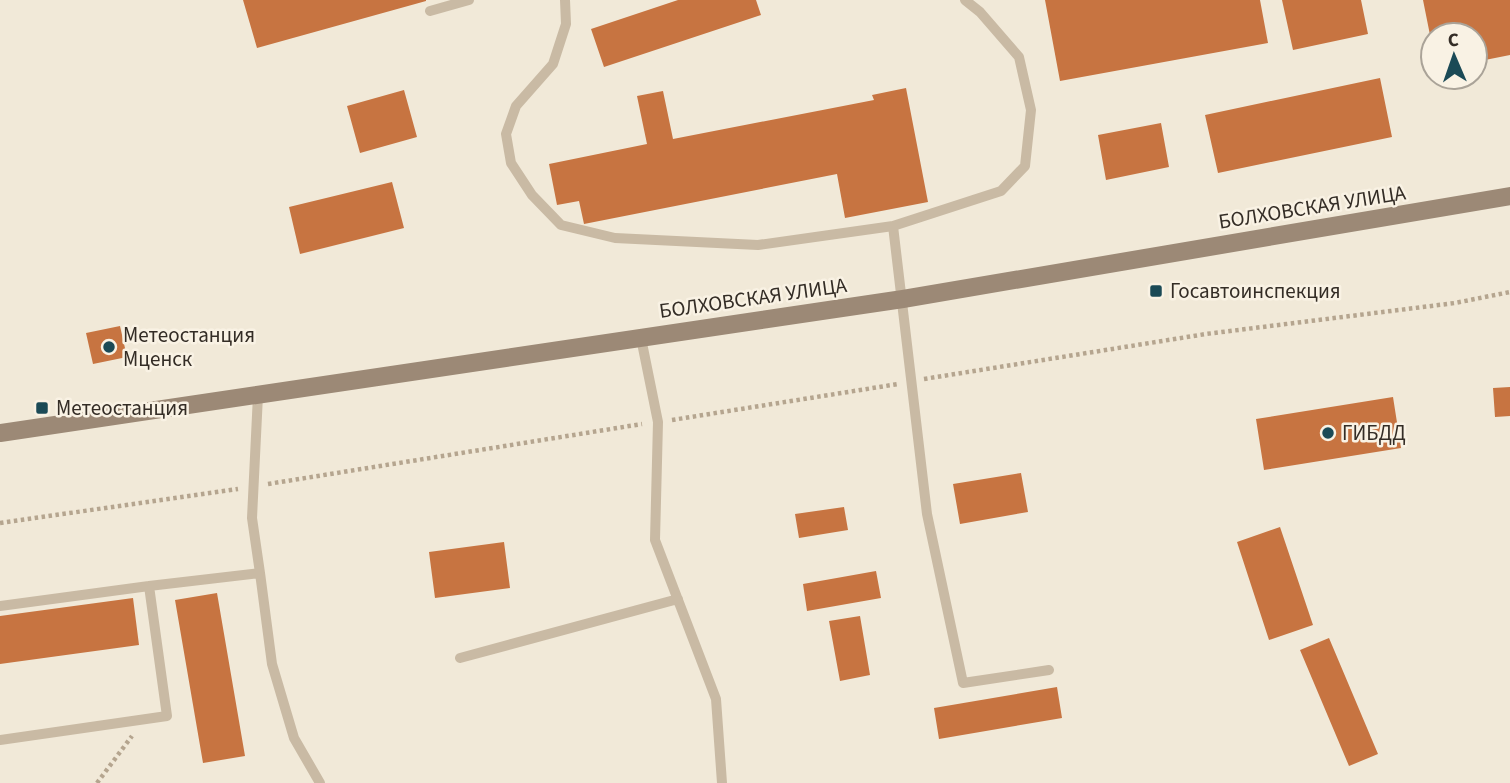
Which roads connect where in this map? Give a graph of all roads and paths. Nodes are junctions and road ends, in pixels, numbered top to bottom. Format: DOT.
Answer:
graph roads {
  1 [pos="469,0"];
  2 [pos="565,0"];
  3 [pos="965,0"];
  4 [pos="430,12"];
  5 [pos="1510,196"];
  6 [pos="894,226"];
  7 [pos="1510,292"];
  8 [pos="903,299"];
  9 [pos="641,338"];
  10 [pos="913,381"];
  11 [pos="258,395"];
  12 [pos="658,422"];
  13 [pos="0,433"];
  14 [pos="254,486"];
  15 [pos="0,523"];
  16 [pos="260,573"];
  17 [pos="149,586"];
  18 [pos="678,599"];
  19 [pos="0,606"];
  20 [pos="460,658"];
  21 [pos="1049,670"];
  22 [pos="145,719"];
  23 [pos="0,740"];
  24 [pos="97,783"];
  25 [pos="320,783"];
  26 [pos="722,783"];
  1 -- 4 [label="lane"];
  2 -- 6 [label="lane"];
  3 -- 6 [label="lane"];
  5 -- 8 [label="main road, БОЛХОВСКАЯ УЛИЦА"];
  6 -- 8 [label="lane"];
  7 -- 10 [label="path"];
  8 -- 9 [label="main road, БОЛХОВСКАЯ УЛИЦА"];
  8 -- 10 [label="lane"];
  9 -- 11 [label="main road, БОЛХОВСКАЯ УЛИЦА"];
  9 -- 12 [label="lane"];
  10 -- 12 [label="path"];
  10 -- 21 [label="lane"];
  11 -- 13 [label="main road, БОЛХОВСКАЯ УЛИЦА"];
  11 -- 14 [label="lane"];
  12 -- 14 [label="path"];
  12 -- 18 [label="lane"];
  14 -- 15 [label="path"];
  14 -- 16 [label="lane"];
  16 -- 17 [label="lane"];
  16 -- 25 [label="lane"];
  17 -- 19 [label="lane"];
  17 -- 22 [label="lane"];
  18 -- 20 [label="lane"];
  18 -- 26 [label="lane"];
  22 -- 23 [label="lane"];
  22 -- 24 [label="path"];
}
